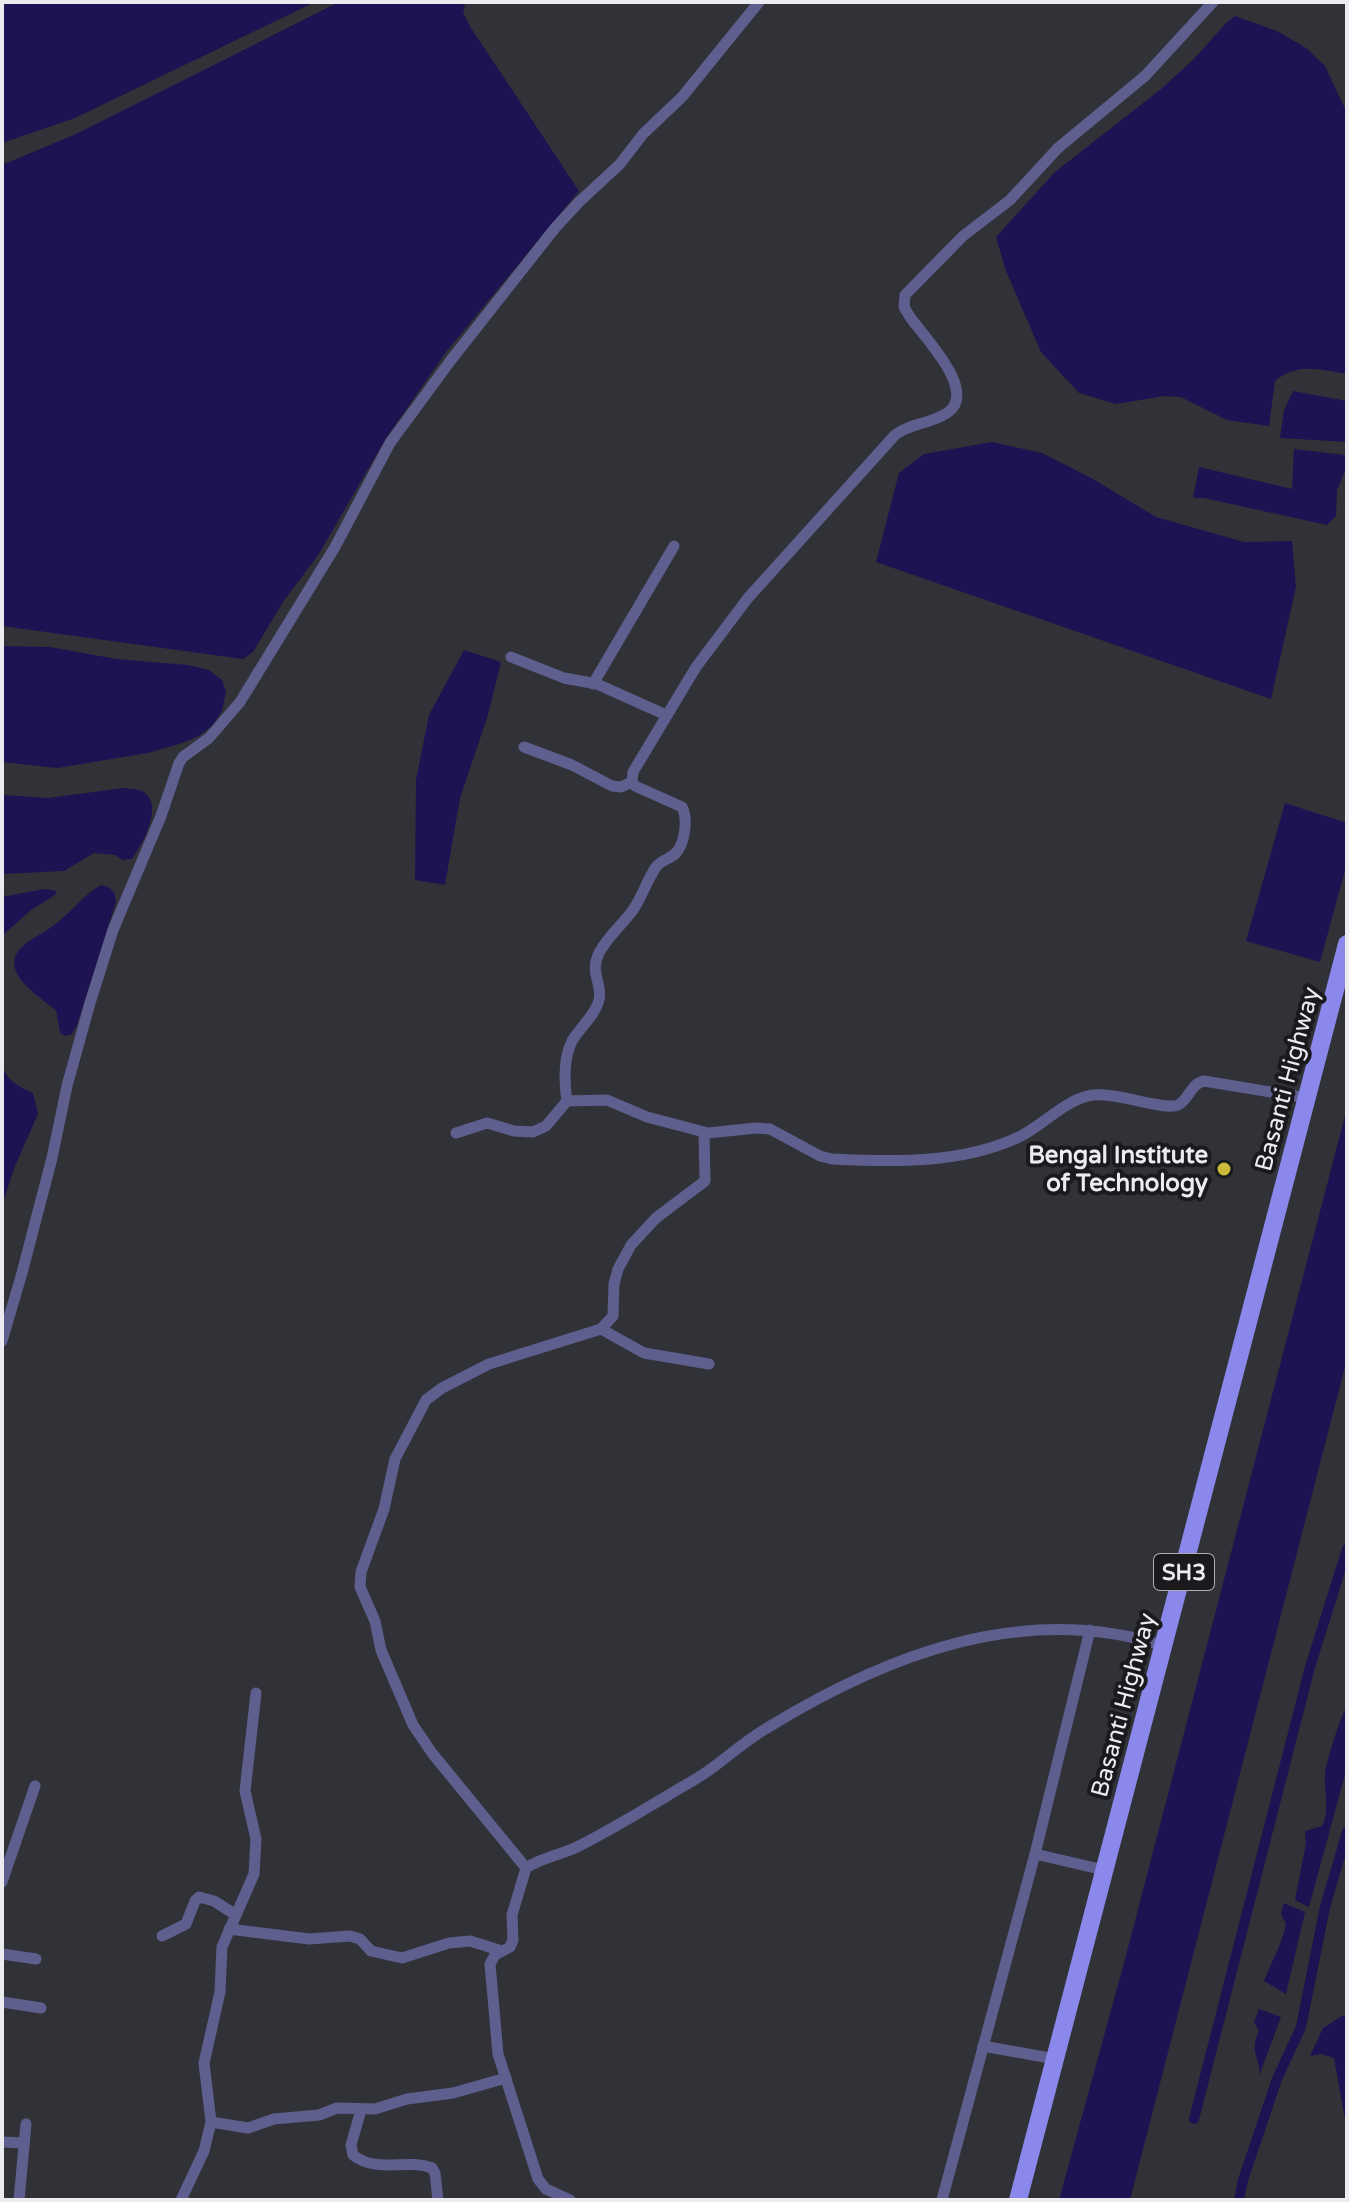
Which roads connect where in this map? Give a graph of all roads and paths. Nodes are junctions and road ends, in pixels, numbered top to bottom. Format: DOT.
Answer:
graph roads {
  1 [pos="759,2"];
  2 [pos="1213,2"];
  3 [pos="674,546"];
  4 [pos="511,657"];
  5 [pos="593,684"];
  6 [pos="666,715"];
  7 [pos="524,747"];
  8 [pos="632,782"];
  9 [pos="1347,944"];
  10 [pos="1307,1098"];
  11 [pos="567,1101"];
  12 [pos="456,1133"];
  13 [pos="704,1133"];
  14 [pos="601,1329"];
  15 [pos="2,1341"];
  16 [pos="709,1364"];
  17 [pos="1090,1630"];
  18 [pos="1164,1646"];
  19 [pos="256,1693"];
  20 [pos="35,1786"];
  21 [pos="1035,1854"];
  22 [pos="526,1868"];
  23 [pos="1104,1870"];
  24 [pos="2,1882"];
  25 [pos="236,1915"];
  26 [pos="229,1929"];
  27 [pos="162,1936"];
  28 [pos="502,1951"];
  29 [pos="2,1954"];
  30 [pos="36,1959"];
  31 [pos="2,2002"];
  32 [pos="41,2008"];
  33 [pos="983,2046"];
  34 [pos="1055,2059"];
  35 [pos="506,2078"];
  36 [pos="361,2110"];
  37 [pos="211,2122"];
  38 [pos="26,2124"];
  39 [pos="2,2142"];
  40 [pos="24,2143"];
  41 [pos="19,2198"];
  42 [pos="181,2200"];
  43 [pos="438,2200"];
  44 [pos="570,2200"];
  45 [pos="942,2200"];
  46 [pos="1018,2200"];
  1 -- 15 [label="street"];
  2 -- 6 [label="street"];
  3 -- 5 [label="street"];
  4 -- 5 [label="street"];
  5 -- 6 [label="street"];
  6 -- 8 [label="street"];
  7 -- 8 [label="street"];
  8 -- 11 [label="street"];
  9 -- 10 [label="main road, Basanti Highway / SH3"];
  10 -- 13 [label="street"];
  10 -- 18 [label="main road, Basanti Highway / SH3"];
  11 -- 12 [label="street"];
  11 -- 13 [label="street"];
  13 -- 14 [label="street"];
  14 -- 16 [label="street"];
  14 -- 22 [label="street"];
  17 -- 18 [label="street"];
  17 -- 21 [label="street"];
  17 -- 22 [label="street"];
  18 -- 23 [label="main road, Basanti Highway / SH3"];
  19 -- 25 [label="street"];
  20 -- 24 [label="street"];
  21 -- 23 [label="street"];
  21 -- 33 [label="street"];
  22 -- 28 [label="street"];
  23 -- 34 [label="main road, Basanti Highway / SH3"];
  25 -- 26 [label="street"];
  25 -- 27 [label="street"];
  26 -- 28 [label="street"];
  26 -- 37 [label="street"];
  28 -- 35 [label="street"];
  29 -- 30 [label="street"];
  31 -- 32 [label="street"];
  33 -- 34 [label="street"];
  33 -- 45 [label="street"];
  34 -- 46 [label="main road, Basanti Highway / SH3"];
  35 -- 36 [label="street"];
  35 -- 44 [label="street"];
  36 -- 37 [label="street"];
  36 -- 43 [label="street"];
  37 -- 42 [label="street"];
  38 -- 40 [label="street"];
  39 -- 40 [label="street"];
  40 -- 41 [label="street"];
}
